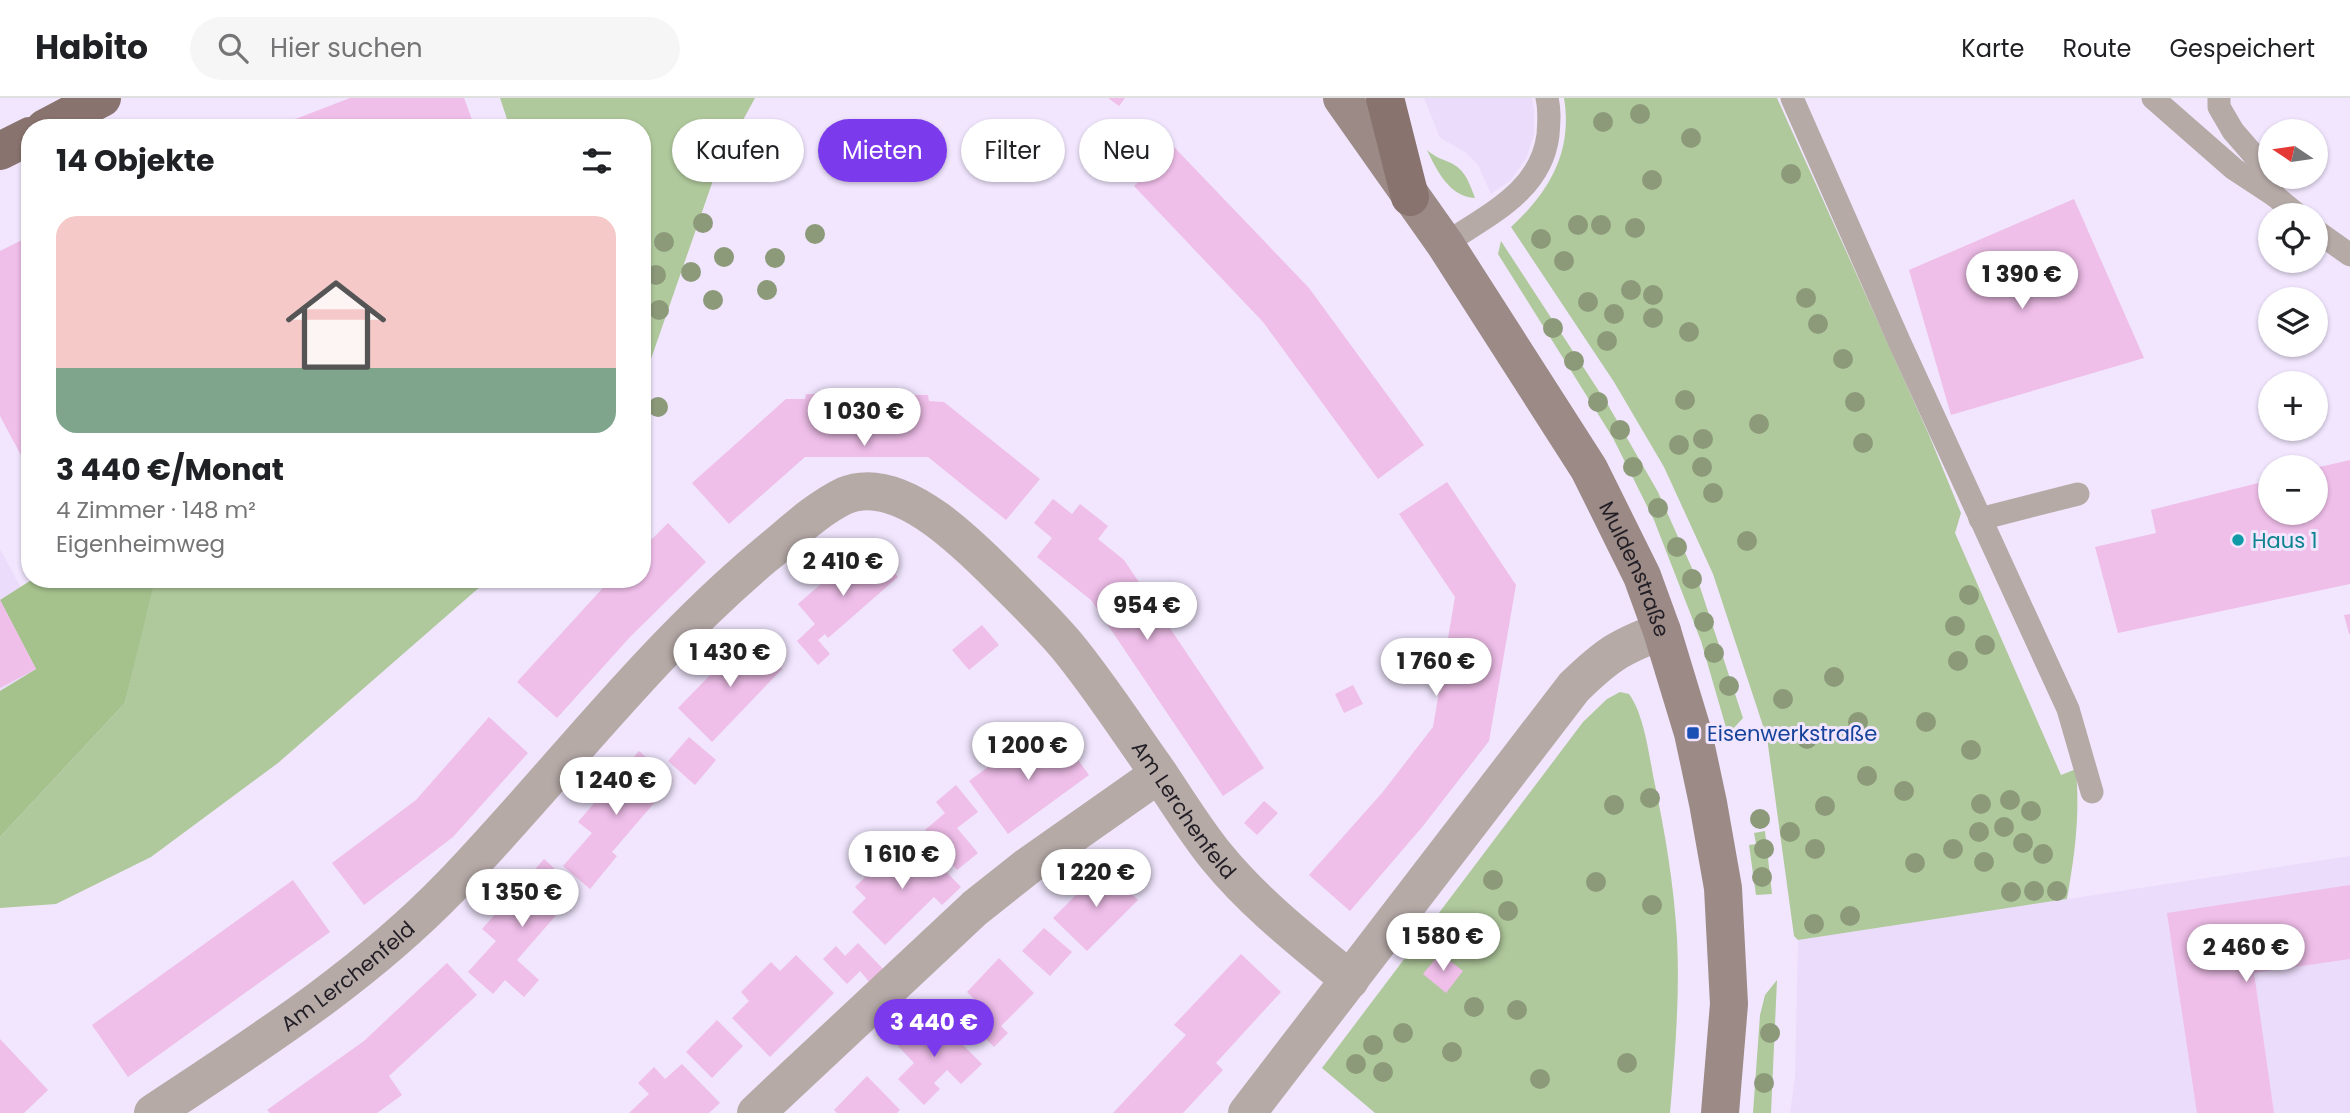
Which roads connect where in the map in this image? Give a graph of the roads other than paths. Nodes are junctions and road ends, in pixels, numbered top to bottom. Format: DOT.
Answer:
graph roads {
  1 [pos="1342,98"];
  2 [pos="1385,98"];
  3 [pos="1547,98"];
  4 [pos="1792,98"];
  5 [pos="2153,98"];
  6 [pos="2219,98"];
  7 [pos="101,100"];
  8 [pos="63,119"];
  9 [pos="21,140"];
  10 [pos="0,150"];
  11 [pos="2276,196"];
  12 [pos="1410,197"];
  13 [pos="2284,203"];
  14 [pos="2328,239"];
  15 [pos="1445,244"];
  16 [pos="2350,255"];
  17 [pos="2078,494"];
  18 [pos="1980,519"];
  19 [pos="1662,631"];
  20 [pos="1159,774"];
  21 [pos="2092,792"];
  22 [pos="1350,981"];
  23 [pos="153,1113"];
  24 [pos="756,1113"];
  25 [pos="1247,1113"];
  26 [pos="1720,1113"];
  1 -- 12 [label="main road, Muldenstraße"];
  2 -- 12 [label="main road"];
  3 -- 15 [label="lane"];
  4 -- 18 [label="lane"];
  5 -- 11 [label="lane"];
  6 -- 11 [label="lane"];
  7 -- 8 [label="main road"];
  9 -- 10 [label="main road"];
  11 -- 13 [label="lane"];
  12 -- 15 [label="main road, Muldenstraße"];
  14 -- 16 [label="lane"];
  15 -- 19 [label="main road, Muldenstraße"];
  17 -- 18 [label="lane"];
  18 -- 21 [label="lane"];
  19 -- 22 [label="street"];
  19 -- 26 [label="main road, Muldenstraße"];
  20 -- 22 [label="street, Am Lerchenfeld"];
  20 -- 23 [label="street, Am Lerchenfeld"];
  20 -- 24 [label="street"];
  22 -- 25 [label="street"];
}
